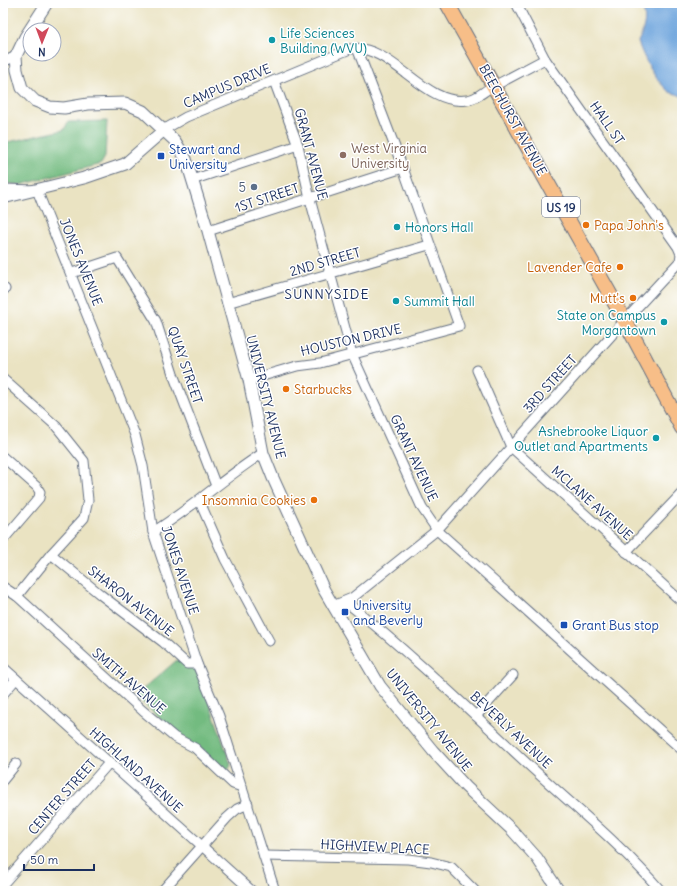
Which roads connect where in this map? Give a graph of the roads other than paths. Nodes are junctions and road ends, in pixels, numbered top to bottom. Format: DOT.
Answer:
graph roads {
  1 [pos="47,3"];
  2 [pos="447,3"];
  3 [pos="516,3"];
  4 [pos="357,48"];
  5 [pos="16,56"];
  6 [pos="545,59"];
  7 [pos="3,62"];
  8 [pos="274,81"];
  9 [pos="494,86"];
  10 [pos="165,129"];
  11 [pos="298,145"];
  12 [pos="403,168"];
  13 [pos="192,180"];
  14 [pos="3,189"];
  15 [pos="37,190"];
  16 [pos="3,198"];
  17 [pos="310,199"];
  18 [pos="208,231"];
  19 [pos="429,244"];
  20 [pos="681,254"];
  21 [pos="72,273"];
  22 [pos="331,274"];
  23 [pos="227,303"];
  24 [pos="625,320"];
  25 [pos="352,354"];
  26 [pos="477,370"];
  27 [pos="3,380"];
  28 [pos="249,380"];
  29 [pos="682,428"];
  30 [pos="511,447"];
  31 [pos="263,452"];
  32 [pos="3,457"];
  33 [pos="216,486"];
  34 [pos="682,494"];
  35 [pos="199,500"];
  36 [pos="437,530"];
  37 [pos="153,532"];
  38 [pos="3,540"];
  39 [pos="626,552"];
  40 [pos="51,554"];
  41 [pos="3,587"];
  42 [pos="17,596"];
  43 [pos="682,602"];
  44 [pos="333,606"];
  45 [pos="269,641"];
  46 [pos="197,664"];
  47 [pos="3,668"];
  48 [pos="513,675"];
  49 [pos="16,679"];
  50 [pos="3,694"];
  51 [pos="476,716"];
  52 [pos="682,750"];
  53 [pos="108,763"];
  54 [pos="16,764"];
  55 [pos="3,780"];
  56 [pos="242,787"];
  57 [pos="248,804"];
  58 [pos="202,846"];
  59 [pos="264,856"];
  60 [pos="3,884"];
  61 [pos="162,891"];
  62 [pos="252,891"];
  63 [pos="275,891"];
  64 [pos="475,891"];
  65 [pos="559,891"];
  66 [pos="661,891"];
  1 -- 5 [label="street"];
  2 -- 9 [label="main road, BEECHURST AVENUE / US 19"];
  3 -- 6 [label="street, HALL ST"];
  4 -- 8 [label="street, CAMPUS DRIVE"];
  4 -- 9 [label="street"];
  4 -- 12 [label="street"];
  5 -- 7 [label="street"];
  5 -- 10 [label="street, UNIVERSITY AVENUE"];
  6 -- 9 [label="street"];
  6 -- 20 [label="street, HALL ST"];
  8 -- 10 [label="street, CAMPUS DRIVE"];
  8 -- 11 [label="street, GRANT AVENUE"];
  9 -- 24 [label="main road, BEECHURST AVENUE / US 19"];
  10 -- 13 [label="street, UNIVERSITY AVENUE"];
  10 -- 15 [label="street"];
  11 -- 13 [label="street"];
  11 -- 17 [label="street, GRANT AVENUE"];
  12 -- 17 [label="street, 1ST STREET"];
  12 -- 19 [label="street"];
  13 -- 18 [label="street, UNIVERSITY AVENUE"];
  14 -- 15 [label="street"];
  15 -- 16 [label="street"];
  15 -- 21 [label="street, JONES AVENUE"];
  17 -- 18 [label="street, 1ST STREET"];
  17 -- 22 [label="street, GRANT AVENUE"];
  18 -- 23 [label="street, UNIVERSITY AVENUE"];
  19 -- 22 [label="street, 2ND STREET"];
  19 -- 25 [label="street, HOUSTON DRIVE"];
  20 -- 24 [label="street, 3RD STREET"];
  21 -- 33 [label="street, QUAY STREET"];
  21 -- 37 [label="street, JONES AVENUE"];
  22 -- 23 [label="street, 2ND STREET"];
  22 -- 25 [label="street, GRANT AVENUE"];
  23 -- 28 [label="street, UNIVERSITY AVENUE"];
  24 -- 29 [label="main road, BEECHURST AVENUE / US 19"];
  24 -- 30 [label="street, 3RD STREET"];
  25 -- 28 [label="street, HOUSTON DRIVE"];
  25 -- 36 [label="street, GRANT AVENUE"];
  26 -- 30 [label="street, MCLANE AVENUE"];
  27 -- 40 [label="street"];
  28 -- 31 [label="street, UNIVERSITY AVENUE"];
  30 -- 36 [label="street, 3RD STREET"];
  30 -- 39 [label="street, MCLANE AVENUE"];
  31 -- 33 [label="street"];
  31 -- 44 [label="street, UNIVERSITY AVENUE"];
  32 -- 38 [label="street"];
  33 -- 35 [label="street"];
  34 -- 39 [label="street"];
  35 -- 37 [label="street"];
  35 -- 45 [label="street"];
  36 -- 44 [label="street, 3RD STREET"];
  36 -- 52 [label="street, GRANT AVENUE"];
  37 -- 46 [label="street, JONES AVENUE"];
  39 -- 43 [label="street, MCLANE AVENUE"];
  40 -- 42 [label="street"];
  40 -- 46 [label="street, SHARON AVENUE"];
  41 -- 42 [label="street, SMITH AVENUE"];
  42 -- 56 [label="street, SMITH AVENUE"];
  44 -- 51 [label="street, BEVERLY AVENUE"];
  44 -- 65 [label="street, UNIVERSITY AVENUE"];
  46 -- 56 [label="street, JONES AVENUE"];
  47 -- 49 [label="street, HIGHLAND AVENUE"];
  48 -- 51 [label="street"];
  49 -- 50 [label="street"];
  49 -- 53 [label="street, HIGHLAND AVENUE"];
  51 -- 66 [label="street, BEVERLY AVENUE"];
  53 -- 58 [label="street, HIGHLAND AVENUE"];
  53 -- 60 [label="street, CENTER STREET"];
  54 -- 55 [label="street"];
  56 -- 57 [label="street, JONES AVENUE"];
  57 -- 58 [label="street"];
  57 -- 59 [label="street, JONES AVENUE"];
  58 -- 61 [label="street"];
  58 -- 62 [label="street, HIGHLAND AVENUE"];
  59 -- 63 [label="street, JONES AVENUE"];
  59 -- 64 [label="street, HIGHVIEW PLACE"];
}
